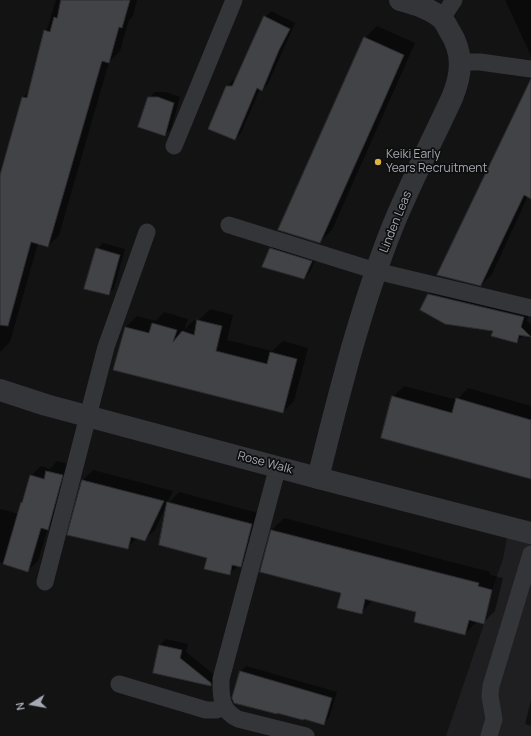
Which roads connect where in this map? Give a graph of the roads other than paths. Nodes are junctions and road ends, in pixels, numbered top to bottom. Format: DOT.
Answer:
graph roads {
  1 [pos="234,0"];
  2 [pos="400,0"];
  3 [pos="454,0"];
  4 [pos="442,18"];
  5 [pos="461,62"];
  6 [pos="531,69"];
  7 [pos="174,146"];
  8 [pos="229,225"];
  9 [pos="147,232"];
  10 [pos="376,271"];
  11 [pos="531,308"];
  12 [pos="0,390"];
  13 [pos="89,416"];
  14 [pos="278,466"];
  15 [pos="318,478"];
  16 [pos="531,533"];
  17 [pos="531,554"];
  18 [pos="45,582"];
  19 [pos="119,684"];
  20 [pos="224,707"];
  21 [pos="306,736"];
  22 [pos="489,736"];
  1 -- 7 [label="lane"];
  2 -- 4 [label="street, Linden Leas"];
  3 -- 4 [label="lane"];
  4 -- 5 [label="street, Linden Leas"];
  5 -- 6 [label="lane"];
  5 -- 10 [label="street, Linden Leas"];
  8 -- 10 [label="lane"];
  9 -- 13 [label="lane"];
  10 -- 11 [label="lane"];
  10 -- 15 [label="street, Linden Leas"];
  12 -- 13 [label="street, Rose Walk"];
  13 -- 14 [label="street, Rose Walk"];
  13 -- 18 [label="lane"];
  14 -- 15 [label="street, Rose Walk"];
  14 -- 20 [label="lane"];
  15 -- 16 [label="street, Rose Walk"];
  17 -- 22 [label="lane"];
  19 -- 20 [label="lane"];
  20 -- 21 [label="lane"];
}
